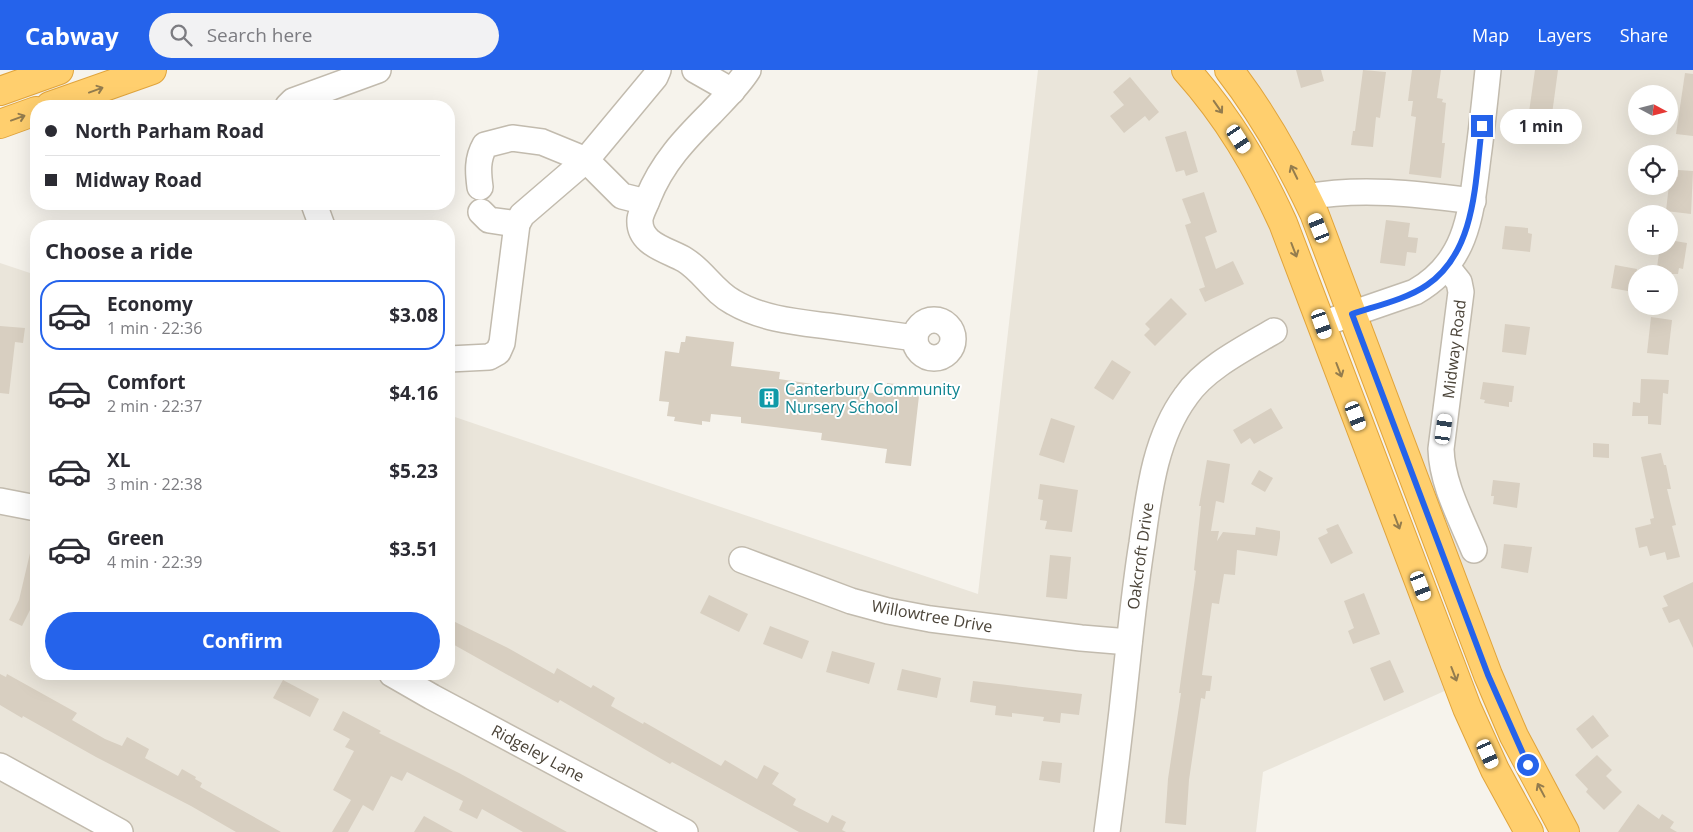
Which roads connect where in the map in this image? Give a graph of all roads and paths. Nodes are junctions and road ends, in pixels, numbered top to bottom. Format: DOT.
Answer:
graph roads {
  1 [pos="59,70"];
  2 [pos="152,70"];
  3 [pos="378,70"];
  4 [pos="658,70"];
  5 [pos="695,70"];
  6 [pos="748,70"];
  7 [pos="1186,70"];
  8 [pos="1229,70"];
  9 [pos="1488,70"];
  10 [pos="0,91"];
  11 [pos="732,91"];
  12 [pos="67,100"];
  13 [pos="293,100"];
  14 [pos="30,113"];
  15 [pos="0,124"];
  16 [pos="586,160"];
  17 [pos="480,187"];
  18 [pos="1306,198"];
  19 [pos="1473,201"];
  20 [pos="646,202"];
  21 [pos="482,212"];
  22 [pos="518,224"];
  23 [pos="1447,267"];
  24 [pos="1352,314"];
  25 [pos="1322,324"];
  26 [pos="1274,331"];
  27 [pos="915,338"];
  28 [pos="455,359"];
  29 [pos="0,501"];
  30 [pos="30,507"];
  31 [pos="1474,550"];
  32 [pos="742,560"];
  33 [pos="1129,642"];
  34 [pos="402,680"];
  35 [pos="0,766"];
  36 [pos="120,832"];
  37 [pos="685,832"];
  38 [pos="1107,832"];
  39 [pos="1529,832"];
  40 [pos="1565,832"];
  1 -- 10 [label="highway"];
  12 -- 2 [label="highway, one-way"];
  3 -- 13 [label="street"];
  4 -- 16 [label="street"];
  5 -- 11 [label="street"];
  6 -- 11 [label="street"];
  7 -- 25 [label="highway, one-way"];
  18 -- 8 [label="highway, one-way"];
  9 -- 19 [label="street"];
  11 -- 20 [label="street"];
  15 -- 14 [label="highway, one-way"];
  16 -- 17 [label="street"];
  16 -- 20 [label="street"];
  16 -- 22 [label="street"];
  18 -- 19 [label="street"];
  18 -- 24 [label="highway"];
  19 -- 23 [label="street"];
  20 -- 27 [label="street"];
  21 -- 22 [label="street"];
  22 -- 28 [label="street"];
  23 -- 24 [label="street"];
  23 -- 31 [label="street, Midway Road"];
  24 -- 25 [label="street"];
  40 -- 24 [label="highway, one-way"];
  25 -- 39 [label="highway, one-way"];
  26 -- 33 [label="street, Oakcroft Drive"];
  29 -- 30 [label="street"];
  32 -- 33 [label="street, Willowtree Drive"];
  33 -- 38 [label="street, Oakcroft Drive"];
  34 -- 37 [label="street, Ridgeley Lane"];
  35 -- 36 [label="street"];
}
